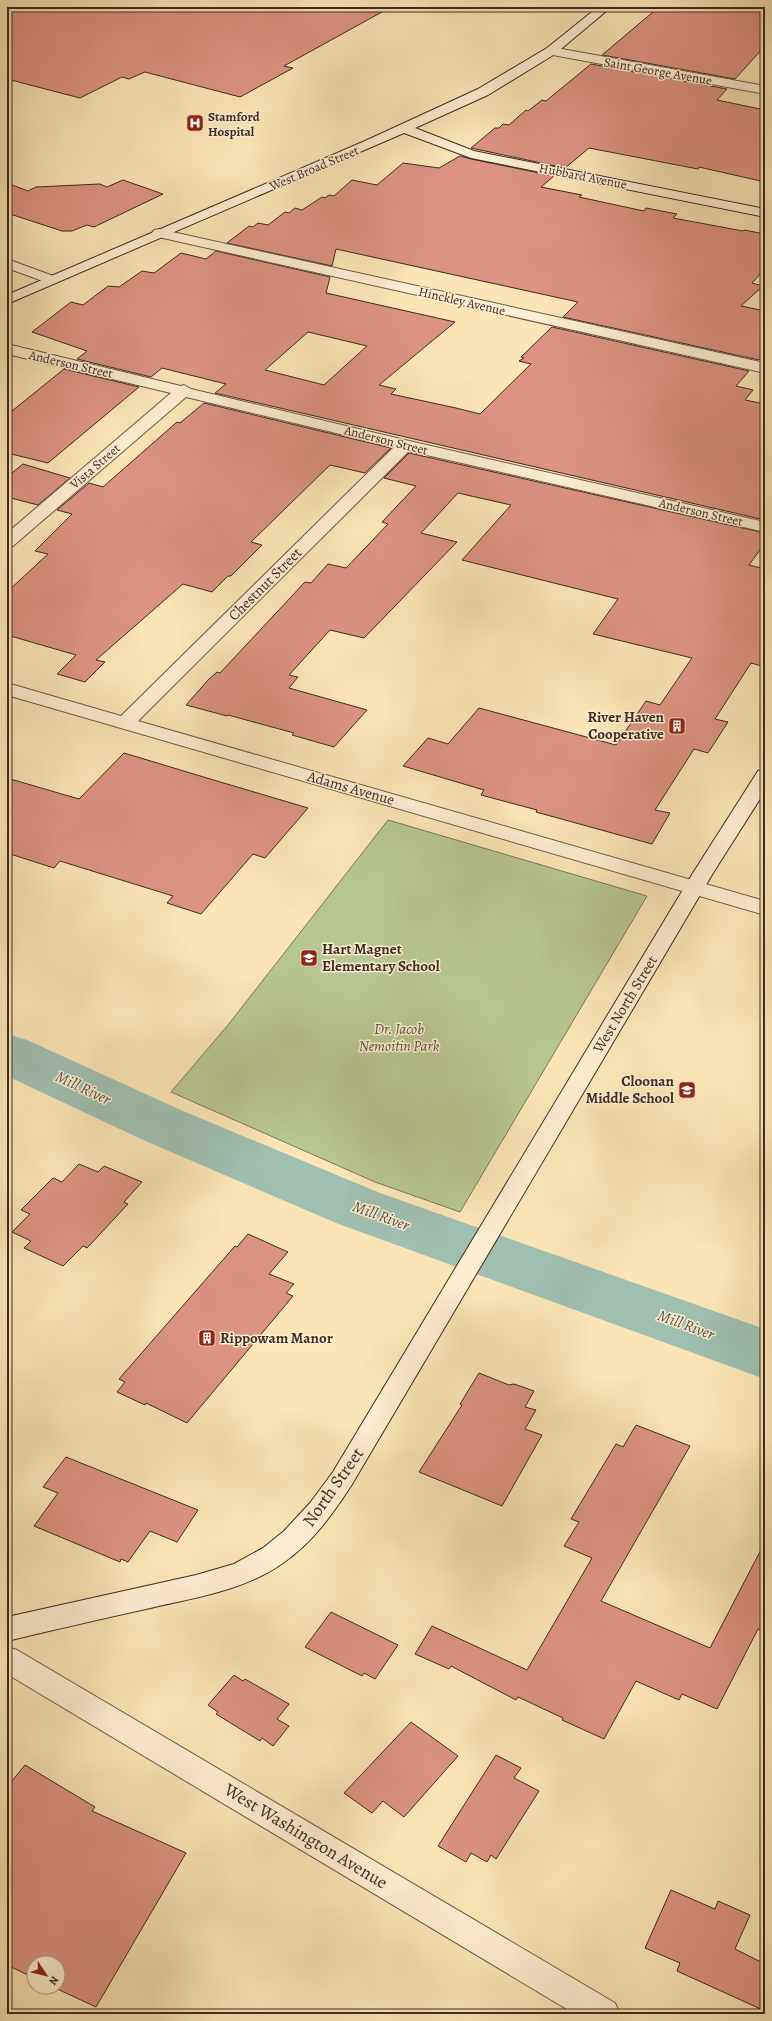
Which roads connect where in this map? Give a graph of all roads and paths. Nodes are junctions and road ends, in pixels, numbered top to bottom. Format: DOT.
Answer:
graph roads {
  1 [pos="605,7"];
  2 [pos="551,51"];
  3 [pos="765,90"];
  4 [pos="404,129"];
  5 [pos="765,213"];
  6 [pos="158,234"];
  7 [pos="7,263"];
  8 [pos="50,280"];
  9 [pos="7,300"];
  10 [pos="7,349"];
  11 [pos="765,368"];
  12 [pos="184,390"];
  13 [pos="405,444"];
  14 [pos="765,527"];
  15 [pos="7,542"];
  16 [pos="7,689"];
  17 [pos="125,724"];
  18 [pos="765,775"];
  19 [pos="695,887"];
  20 [pos="765,908"];
  21 [pos="439,1318"];
  22 [pos="7,1628"];
  23 [pos="7,1659"];
  24 [pos="604,2014"];
  1 -- 2 [label="street, West Broad Street"];
  2 -- 3 [label="street, Saint George Avenue"];
  2 -- 4 [label="street, West Broad Street"];
  4 -- 5 [label="street, Hubbard Avenue"];
  4 -- 6 [label="street, West Broad Street"];
  6 -- 8 [label="street, West Broad Street"];
  6 -- 11 [label="street, Hinckley Avenue"];
  7 -- 8 [label="street"];
  8 -- 9 [label="street, West Broad Street"];
  10 -- 12 [label="street, Anderson Street"];
  12 -- 13 [label="street, Anderson Street"];
  12 -- 15 [label="street, Vista Street"];
  13 -- 14 [label="street, Anderson Street"];
  13 -- 17 [label="street, Chestnut Street"];
  16 -- 17 [label="street, Adams Avenue"];
  17 -- 19 [label="street, Adams Avenue"];
  18 -- 19 [label="street, West North Street"];
  19 -- 20 [label="street, Adams Avenue"];
  19 -- 21 [label="street, West North Street"];
  21 -- 22 [label="street, North Street"];
  23 -- 24 [label="street, West Washington Avenue"];
}
